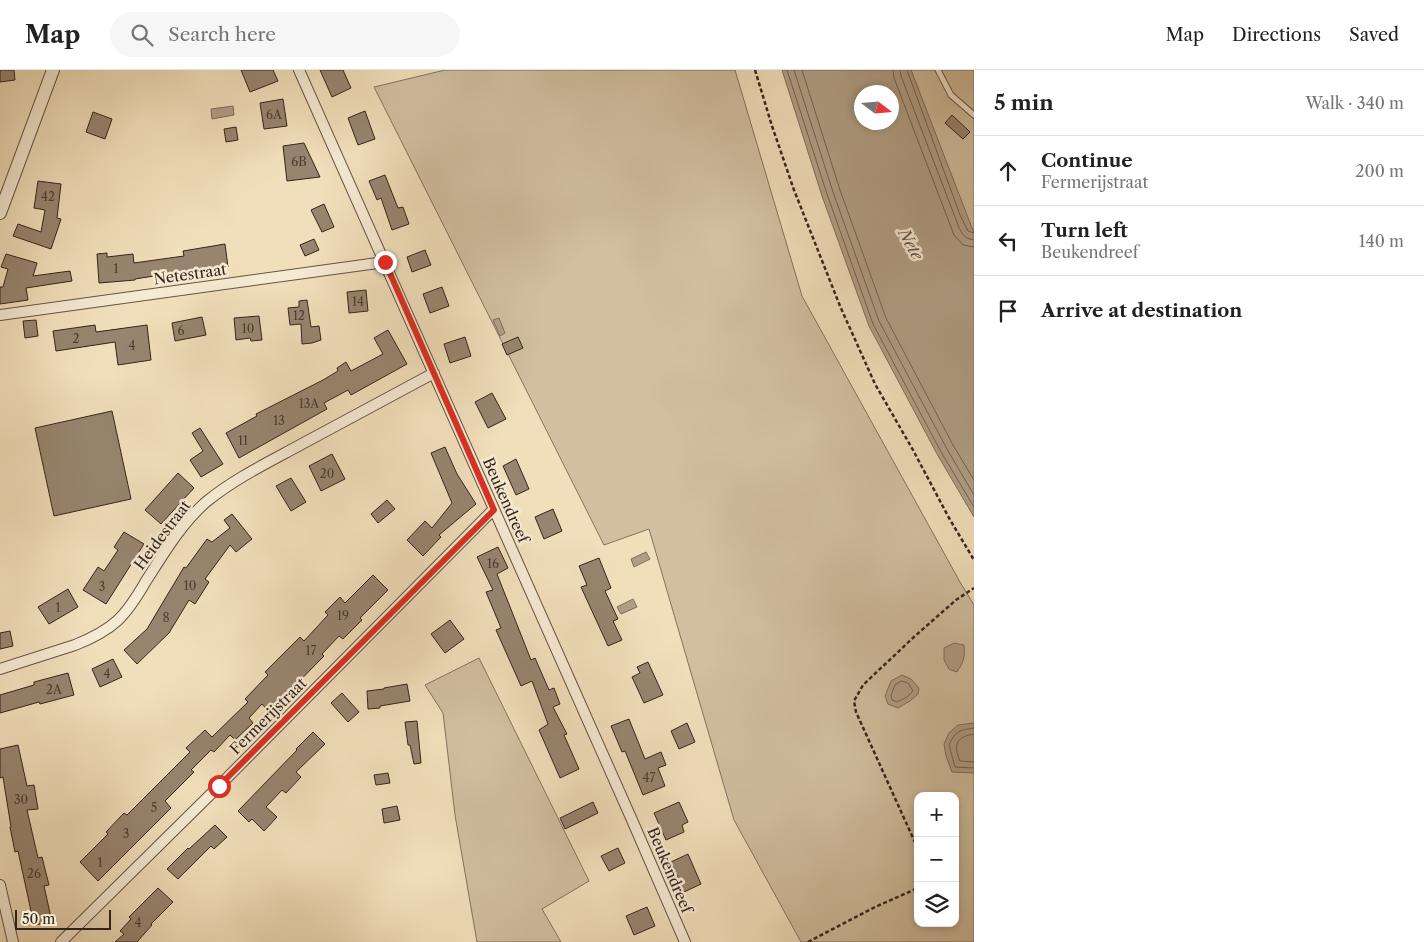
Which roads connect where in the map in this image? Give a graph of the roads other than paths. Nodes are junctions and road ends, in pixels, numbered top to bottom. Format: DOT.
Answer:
graph roads {
  1 [pos="52,70"];
  2 [pos="299,70"];
  3 [pos="938,70"];
  4 [pos="974,116"];
  5 [pos="0,213"];
  6 [pos="385,262"];
  7 [pos="0,315"];
  8 [pos="434,373"];
  9 [pos="494,510"];
  10 [pos="0,669"];
  11 [pos="0,885"];
  12 [pos="13,942"];
  13 [pos="61,942"];
  14 [pos="685,942"];
  1 -- 5 [label="street"];
  2 -- 6 [label="street, Beukendreef"];
  3 -- 4 [label="lane"];
  6 -- 7 [label="street, Netestraat"];
  6 -- 8 [label="street, Beukendreef"];
  8 -- 9 [label="street, Beukendreef"];
  8 -- 10 [label="street, Heidestraat"];
  9 -- 13 [label="street, Fermerijstraat"];
  9 -- 14 [label="street, Beukendreef"];
  11 -- 12 [label="street"];
}
